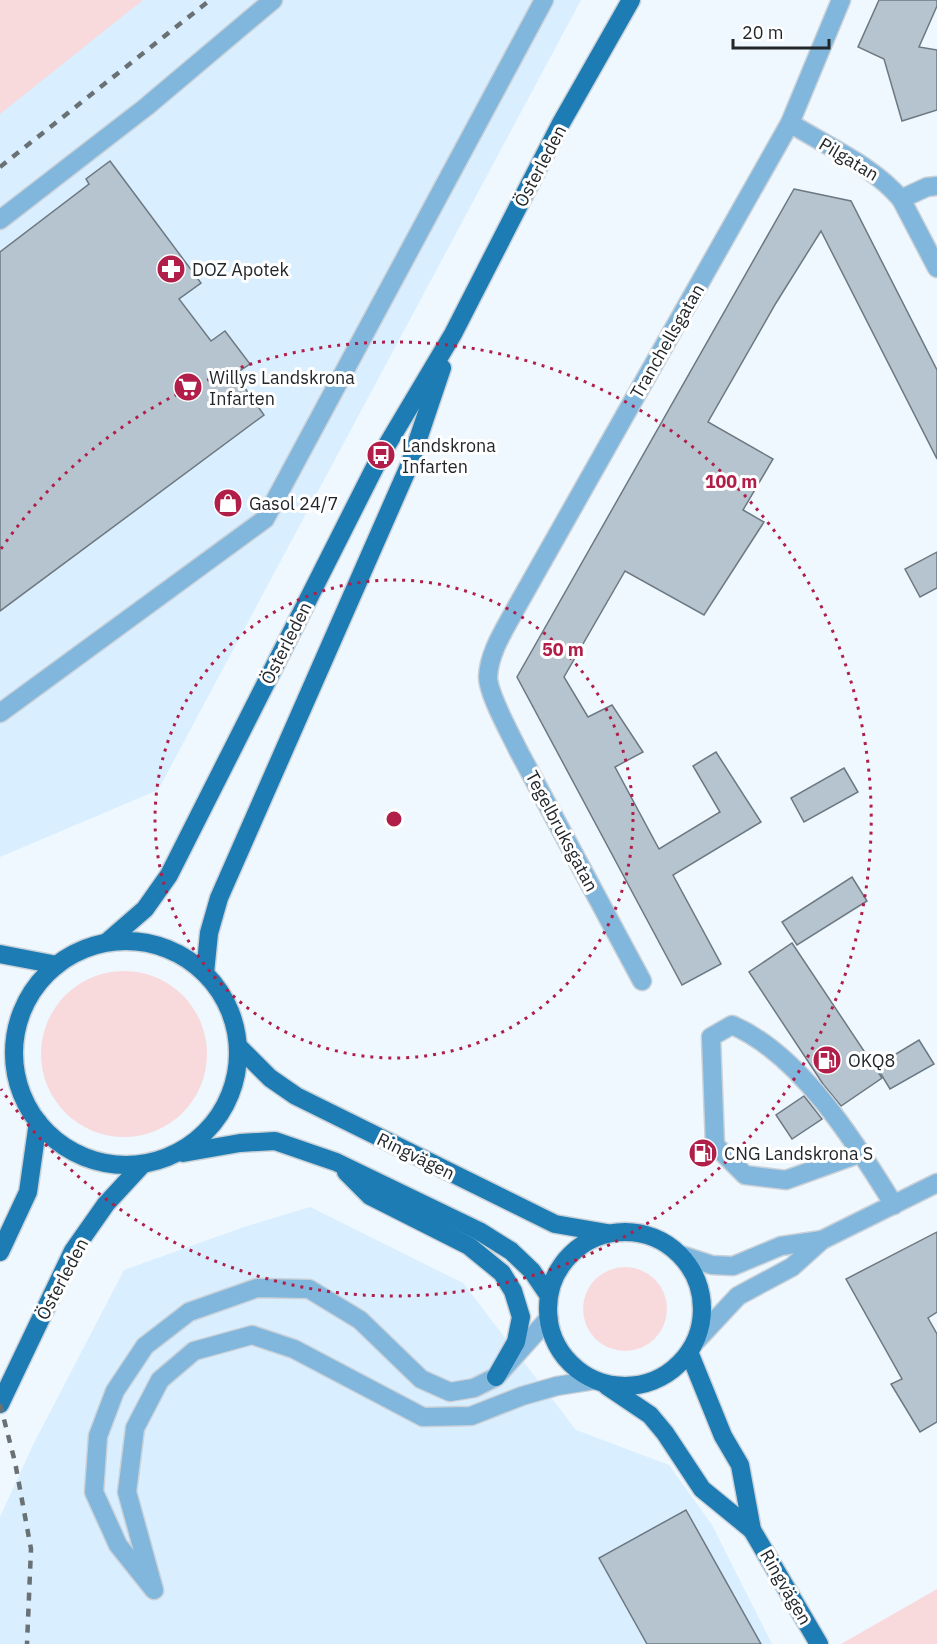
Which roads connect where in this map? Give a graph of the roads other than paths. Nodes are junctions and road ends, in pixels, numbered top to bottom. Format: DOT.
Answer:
graph roads {
  1 [pos="273,0"];
  2 [pos="544,0"];
  3 [pos="631,0"];
  4 [pos="841,0"];
  5 [pos="790,123"];
  6 [pos="937,186"];
  7 [pos="901,199"];
  8 [pos="0,220"];
  9 [pos="937,268"];
  10 [pos="453,334"];
  11 [pos="488,678"];
  12 [pos="0,713"];
  13 [pos="107,942"];
  14 [pos="0,954"];
  15 [pos="57,965"];
  16 [pos="205,973"];
  17 [pos="642,981"];
  18 [pos="239,1047"];
  19 [pos="0,1054"];
  20 [pos="15,1068"];
  21 [pos="38,1122"];
  22 [pos="861,1153"];
  23 [pos="176,1154"];
  24 [pos="336,1162"];
  25 [pos="142,1165"];
  26 [pos="937,1183"];
  27 [pos="894,1205"];
  28 [pos="610,1233"];
  29 [pos="822,1240"];
  30 [pos="0,1252"];
  31 [pos="681,1255"];
  32 [pos="549,1296"];
  33 [pos="549,1318"];
  34 [pos="692,1346"];
  35 [pos="496,1377"];
  36 [pos="599,1382"];
  37 [pos="0,1404"];
  38 [pos="752,1530"];
  39 [pos="819,1644"];
  1 -- 8 [label="street"];
  2 -- 12 [label="street"];
  3 -- 10 [label="main road, Österleden"];
  4 -- 5 [label="street, Tranchellsgatan"];
  5 -- 7 [label="street, Pilgatan"];
  5 -- 11 [label="street, Tranchellsgatan"];
  6 -- 7 [label="street"];
  7 -- 9 [label="street, Pilgatan"];
  10 -- 13 [label="main road, Österleden"];
  10 -- 16 [label="main road, Österleden"];
  11 -- 17 [label="street, Tegelbruksgatan"];
  13 -- 15 [label="main road"];
  13 -- 16 [label="main road"];
  14 -- 15 [label="main road"];
  15 -- 20 [label="main road"];
  16 -- 18 [label="main road"];
  18 -- 23 [label="main road"];
  18 -- 28 [label="main road, Ringvägen"];
  19 -- 20 [label="main road"];
  20 -- 21 [label="main road"];
  21 -- 25 [label="main road"];
  21 -- 30 [label="main road"];
  22 -- 22 [label="street"];
  22 -- 27 [label="street"];
  23 -- 24 [label="main road"];
  23 -- 25 [label="main road"];
  24 -- 32 [label="main road"];
  24 -- 35 [label="main road"];
  25 -- 37 [label="main road, Österleden"];
  26 -- 27 [label="street"];
  27 -- 29 [label="street"];
  28 -- 31 [label="main road"];
  28 -- 32 [label="main road"];
  29 -- 31 [label="street"];
  29 -- 34 [label="street"];
  31 -- 34 [label="main road"];
  32 -- 33 [label="main road"];
  33 -- 35 [label="street"];
  33 -- 36 [label="main road"];
  34 -- 36 [label="main road"];
  34 -- 38 [label="main road, Ringvägen"];
  35 -- 36 [label="street"];
  36 -- 38 [label="main road, Ringvägen"];
  38 -- 39 [label="main road, Ringvägen"];
}
